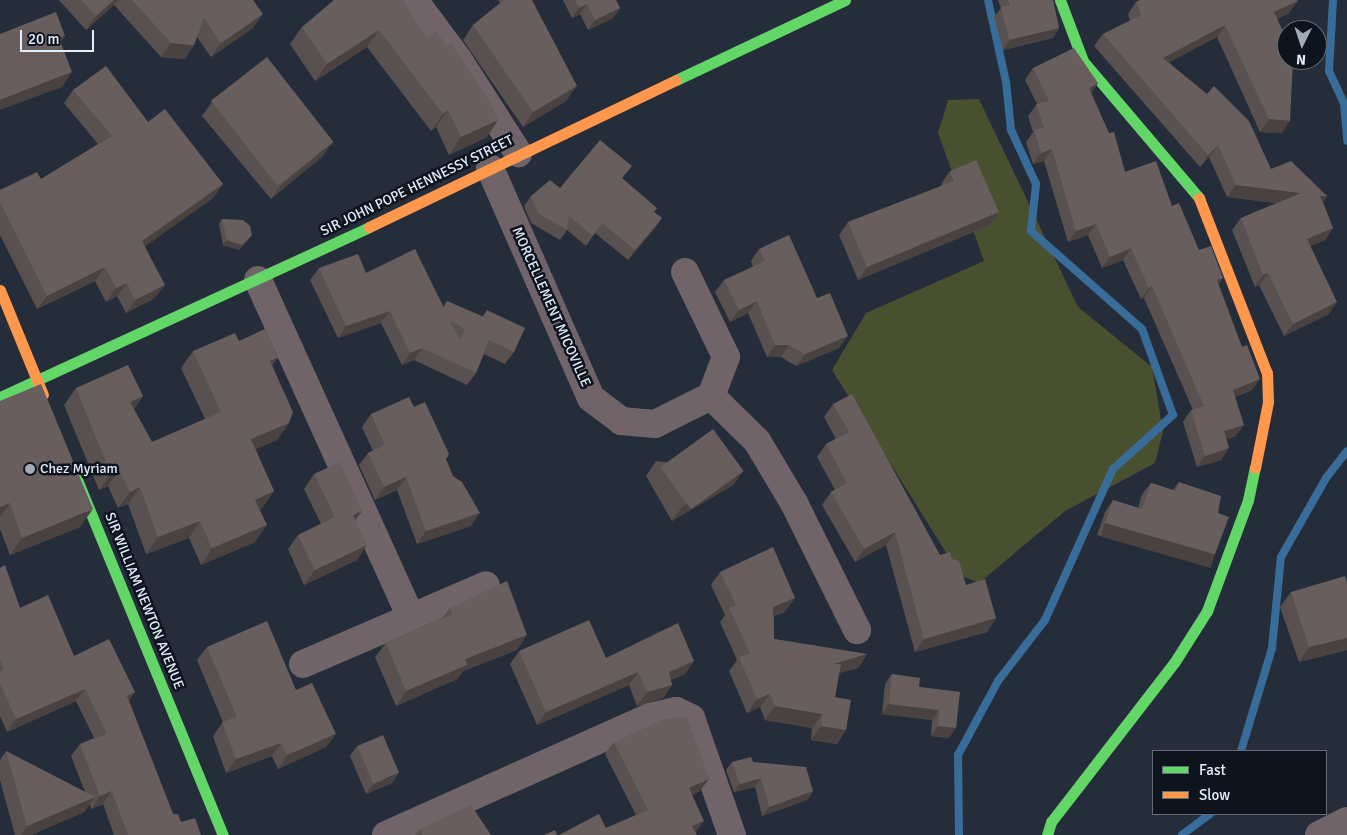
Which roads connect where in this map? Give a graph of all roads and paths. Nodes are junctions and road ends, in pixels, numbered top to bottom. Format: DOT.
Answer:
graph roads {
  1 [pos="414,0"];
  2 [pos="1060,0"];
  3 [pos="833,3"];
  4 [pos="518,153"];
  5 [pos="490,168"];
  6 [pos="685,272"];
  7 [pos="258,280"];
  8 [pos="0,290"];
  9 [pos="36,380"];
  10 [pos="711,396"];
  11 [pos="0,397"];
  12 [pos="48,408"];
  13 [pos="70,463"];
  14 [pos="486,585"];
  15 [pos="411,617"];
  16 [pos="857,630"];
  17 [pos="303,664"];
  18 [pos="1347,821"];
  19 [pos="223,835"];
  20 [pos="386,835"];
  21 [pos="732,835"];
  22 [pos="1047,835"];
  23 [pos="1319,835"];
  1 -- 4 [label="street"];
  2 -- 22 [label="street"];
  3 -- 4 [label="street, SIR JOHN POPE HENNESSY STREET"];
  4 -- 5 [label="street, SIR JOHN POPE HENNESSY STREET"];
  5 -- 7 [label="street, SIR JOHN POPE HENNESSY STREET"];
  5 -- 10 [label="street, MORCELLEMENT MICOVILLE"];
  6 -- 10 [label="street"];
  7 -- 9 [label="street, SIR JOHN POPE HENNESSY STREET"];
  7 -- 15 [label="street"];
  8 -- 9 [label="street"];
  9 -- 11 [label="street, SIR JOHN POPE HENNESSY STREET"];
  9 -- 12 [label="street"];
  10 -- 16 [label="street"];
  13 -- 19 [label="street, SIR WILLIAM NEWTON AVENUE"];
  14 -- 15 [label="street"];
  15 -- 17 [label="street"];
  18 -- 23 [label="street"];
  20 -- 21 [label="street"];
}
